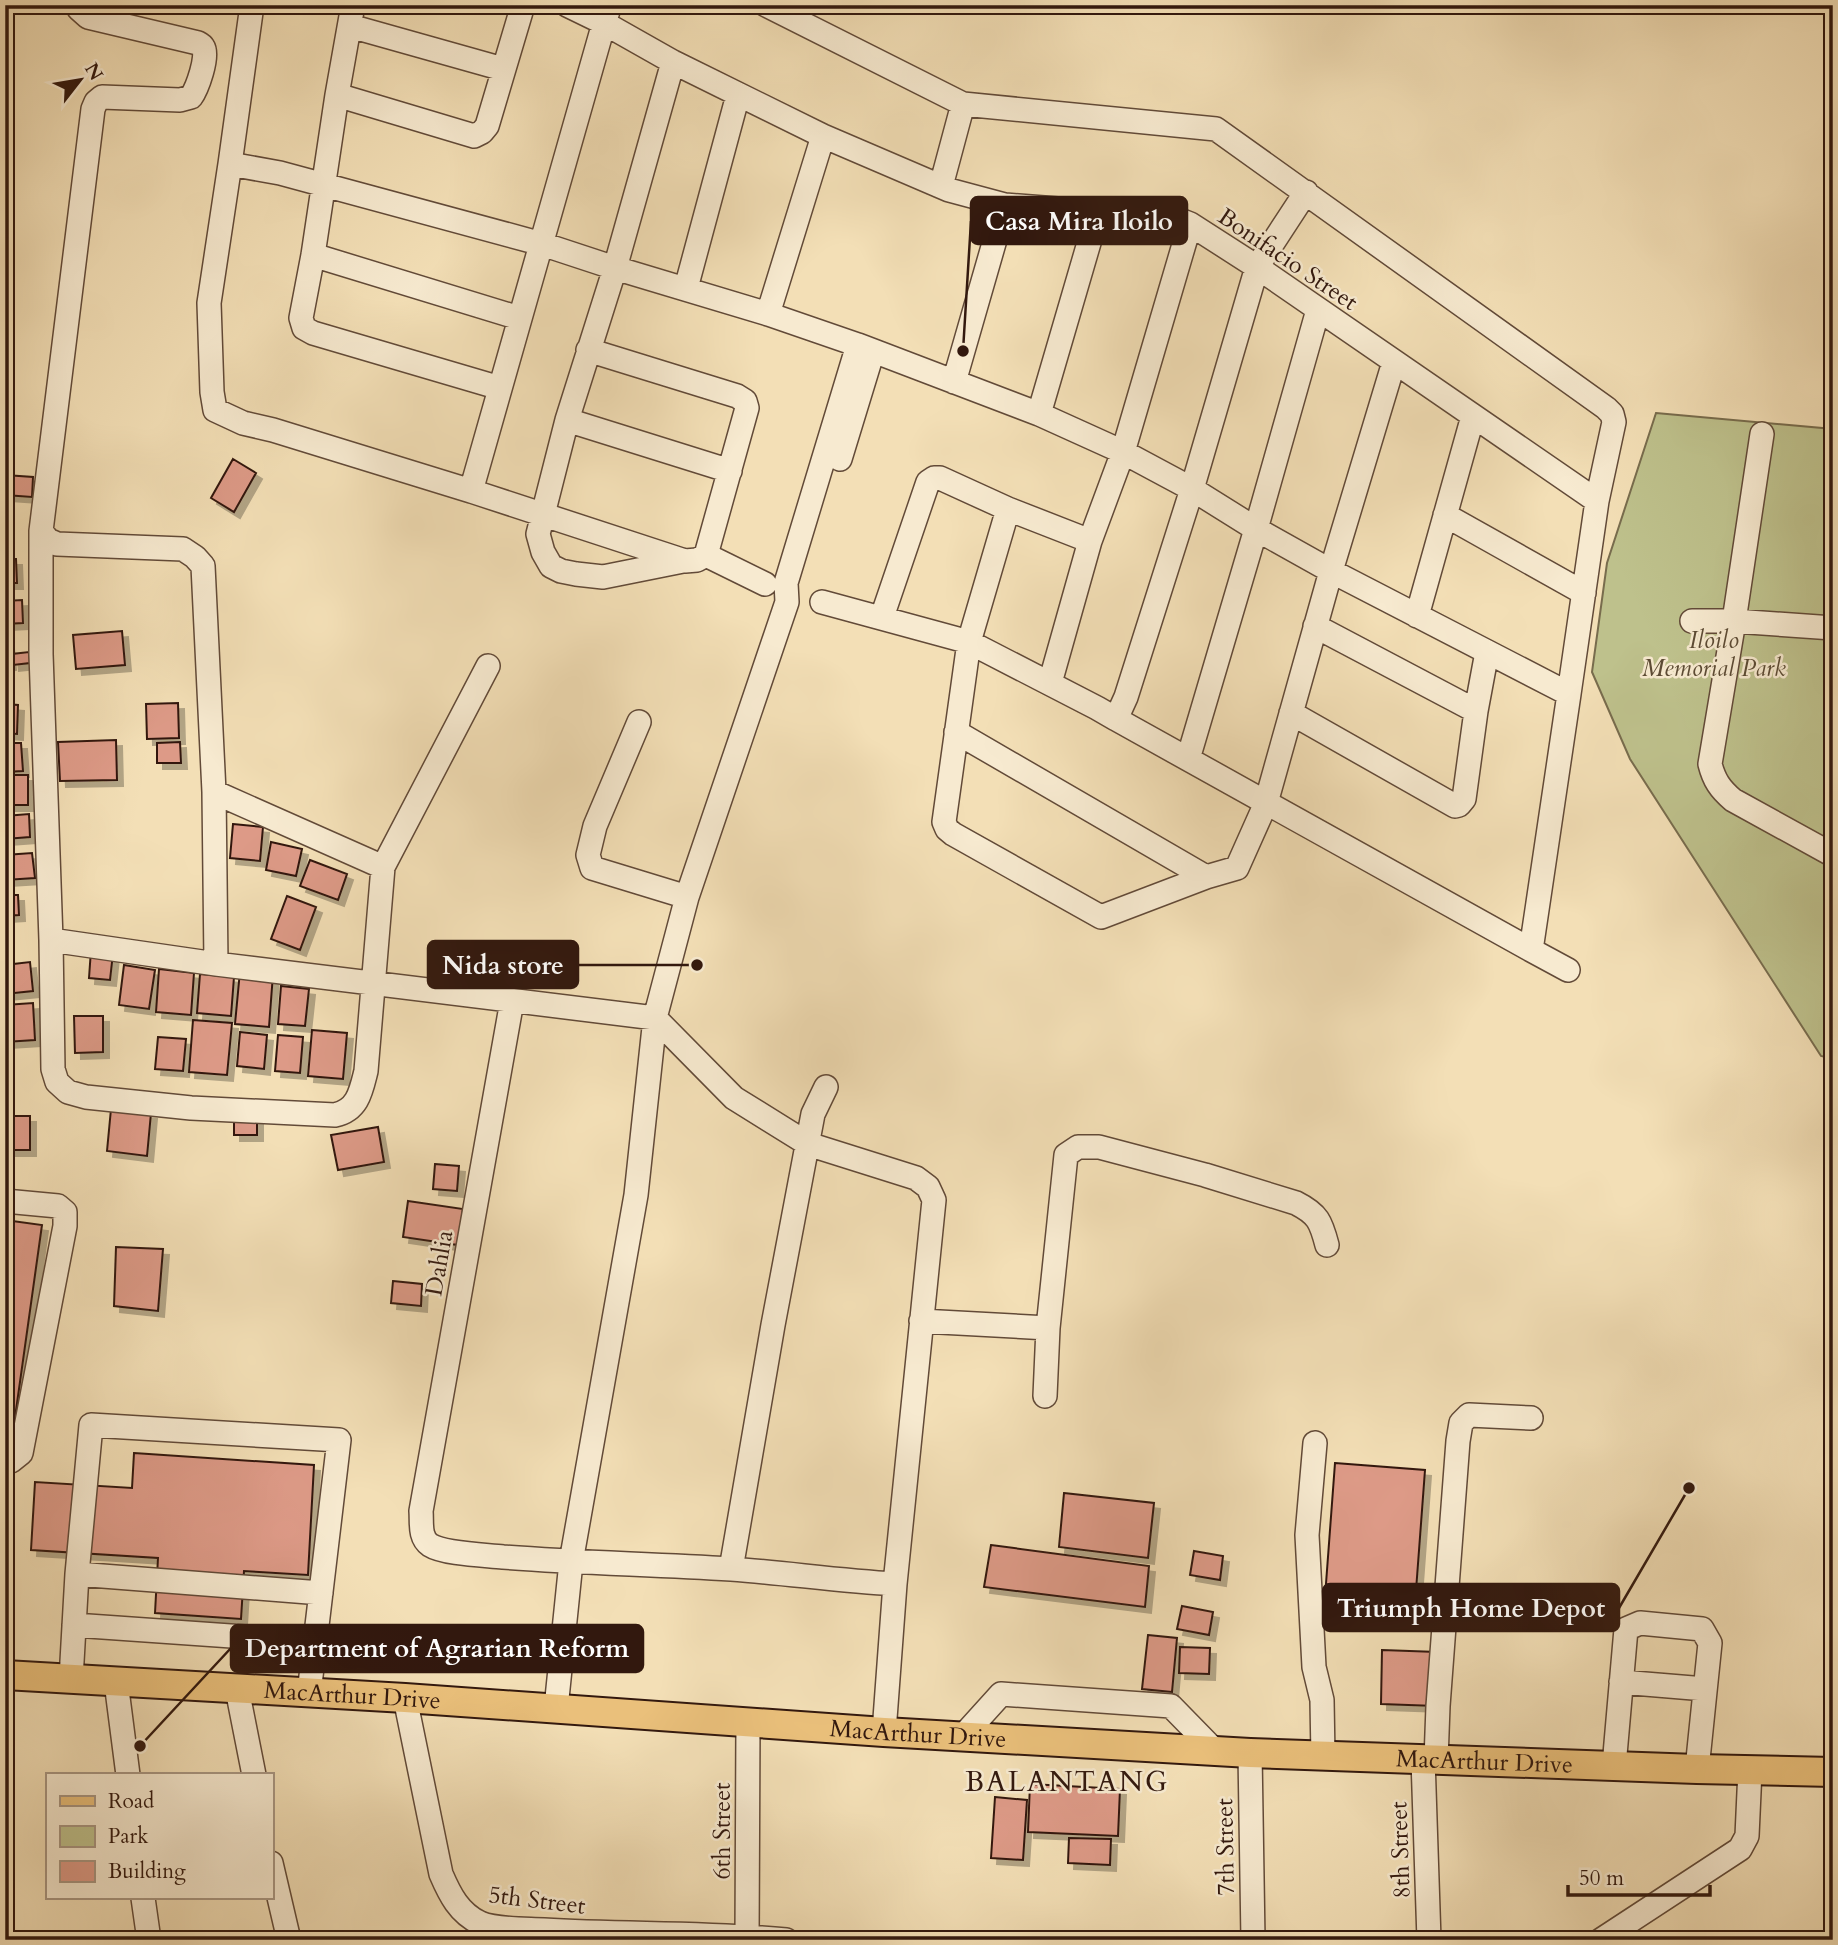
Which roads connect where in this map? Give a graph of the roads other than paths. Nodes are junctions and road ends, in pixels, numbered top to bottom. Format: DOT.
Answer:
graph roads {
  1 [pos="79,5"];
  2 [pos="252,5"];
  3 [pos="523,5"];
  4 [pos="567,5"];
  5 [pos="766,5"];
  6 [pos="607,14"];
  7 [pos="351,15"];
  8 [pos="673,62"];
  9 [pos="503,69"];
  10 [pos="337,95"];
  11 [pos="738,95"];
  12 [pos="963,104"];
  13 [pos="823,136"];
  14 [pos="230,164"];
  15 [pos="323,186"];
  16 [pos="941,186"];
  17 [pos="1306,192"];
  18 [pos="1006,205"];
  19 [pos="1098,212"];
  20 [pos="1190,224"];
  21 [pos="542,244"];
  22 [pos="313,255"];
  23 [pos="1257,267"];
  24 [pos="615,268"];
  25 [pos="686,288"];
  26 [pos="1318,310"];
  27 [pos="768,314"];
  28 [pos="519,318"];
  29 [pos="866,348"];
  30 [pos="589,350"];
  31 [pos="1394,362"];
  32 [pos="954,382"];
  33 [pos="500,388"];
  34 [pos="1039,414"];
  35 [pos="1473,416"];
  36 [pos="567,420"];
  37 [pos="1762,434"];
  38 [pos="1123,452"];
  39 [pos="730,471"];
  40 [pos="1192,489"];
  41 [pos="471,491"];
  42 [pos="1597,501"];
  43 [pos="1008,509"];
  44 [pos="542,514"];
  45 [pos="1445,515"];
  46 [pos="1256,529"];
  47 [pos="41,531"];
  48 [pos="1090,541"];
  49 [pos="695,558"];
  50 [pos="1331,571"];
  51 [pos="765,584"];
  52 [pos="1584,593"];
  53 [pos="822,602"];
  54 [pos="1417,616"];
  55 [pos="882,617"];
  56 [pos="1692,621"];
  57 [pos="1734,621"];
  58 [pos="1315,626"];
  59 [pos="1833,628"];
  60 [pos="969,642"];
  61 [pos="1487,652"];
  62 [pos="488,666"];
  63 [pos="1050,683"];
  64 [pos="1569,694"];
  65 [pos="1476,711"];
  66 [pos="1291,713"];
  67 [pos="1115,719"];
  68 [pos="639,722"];
  69 [pos="956,732"];
  70 [pos="1188,759"];
  71 [pos="214,792"];
  72 [pos="1266,803"];
  73 [pos="1833,855"];
  74 [pos="383,867"];
  75 [pos="1206,877"];
  76 [pos="687,897"];
  77 [pos="51,940"];
  78 [pos="1531,950"];
  79 [pos="216,964"];
  80 [pos="1568,970"];
  81 [pos="373,984"];
  82 [pos="512,1001"];
  83 [pos="655,1018"];
  84 [pos="826,1087"];
  85 [pos="808,1144"];
  86 [pos="5,1201"];
  87 [pos="1327,1245"];
  88 [pos="920,1321"];
  89 [pos="1048,1328"];
  90 [pos="1045,1396"];
  91 [pos="1531,1418"];
  92 [pos="1315,1443"];
  93 [pos="5,1461"];
  94 [pos="571,1562"];
  95 [pos="731,1569"];
  96 [pos="77,1574"];
  97 [pos="895,1584"];
  98 [pos="321,1592"];
  99 [pos="74,1625"];
  100 [pos="315,1642"];
  101 [pos="5,1675"];
  102 [pos="71,1679"];
  103 [pos="116,1682"];
  104 [pos="1621,1682"];
  105 [pos="237,1689"];
  106 [pos="1705,1689"];
  107 [pos="309,1693"];
  108 [pos="405,1698"];
  109 [pos="556,1708"];
  110 [pos="748,1723"];
  111 [pos="884,1732"];
  112 [pos="963,1736"];
  113 [pos="1214,1751"];
  114 [pos="1250,1753"];
  115 [pos="1323,1757"];
  116 [pos="1429,1760"];
  117 [pos="1614,1766"];
  118 [pos="1696,1769"];
  119 [pos="1749,1770"];
  120 [pos="1833,1772"];
  121 [pos="128,1773"];
  122 [pos="254,1773"];
  123 [pos="273,1872"];
  124 [pos="144,1899"];
  125 [pos="747,1938"];
  126 [pos="149,1940"];
  127 [pos="289,1940"];
  128 [pos="786,1940"];
  129 [pos="1253,1940"];
  130 [pos="1429,1940"];
  131 [pos="1601,1940"];
  1 -- 47 [label="street"];
  2 -- 14 [label="street"];
  3 -- 9 [label="street"];
  4 -- 6 [label="street, Bonifacio Street"];
  5 -- 12 [label="street"];
  6 -- 8 [label="street, Bonifacio Street"];
  6 -- 21 [label="street"];
  7 -- 9 [label="street"];
  7 -- 10 [label="street"];
  8 -- 11 [label="street, Bonifacio Street"];
  8 -- 24 [label="street"];
  9 -- 10 [label="street"];
  10 -- 15 [label="street"];
  11 -- 13 [label="street, Bonifacio Street"];
  11 -- 25 [label="street"];
  12 -- 16 [label="street"];
  12 -- 17 [label="street"];
  13 -- 16 [label="street, Bonifacio Street"];
  13 -- 27 [label="street"];
  14 -- 15 [label="street"];
  14 -- 41 [label="street"];
  15 -- 21 [label="street"];
  15 -- 22 [label="street"];
  16 -- 18 [label="street, Bonifacio Street"];
  17 -- 23 [label="street"];
  17 -- 42 [label="street"];
  18 -- 19 [label="street, Bonifacio Street"];
  18 -- 32 [label="street"];
  19 -- 20 [label="street, Bonifacio Street"];
  19 -- 34 [label="street"];
  20 -- 23 [label="street, Bonifacio Street"];
  20 -- 38 [label="street"];
  21 -- 24 [label="street"];
  21 -- 28 [label="street"];
  22 -- 28 [label="street"];
  22 -- 33 [label="street"];
  23 -- 26 [label="street, Bonifacio Street"];
  23 -- 40 [label="street"];
  24 -- 25 [label="street"];
  24 -- 30 [label="street"];
  25 -- 27 [label="street"];
  26 -- 31 [label="street, Bonifacio Street"];
  26 -- 46 [label="street"];
  27 -- 29 [label="street"];
  28 -- 33 [label="street"];
  29 -- 32 [label="street"];
  29 -- 76 [label="street"];
  30 -- 36 [label="street"];
  30 -- 39 [label="street"];
  31 -- 35 [label="street, Bonifacio Street"];
  31 -- 50 [label="street"];
  32 -- 34 [label="street"];
  33 -- 41 [label="street"];
  34 -- 38 [label="street"];
  35 -- 42 [label="street, Bonifacio Street"];
  35 -- 45 [label="street"];
  36 -- 39 [label="street"];
  36 -- 44 [label="street"];
  37 -- 57 [label="street"];
  38 -- 40 [label="street"];
  38 -- 48 [label="street"];
  39 -- 49 [label="street"];
  40 -- 46 [label="street"];
  40 -- 67 [label="street"];
  41 -- 44 [label="street"];
  42 -- 52 [label="street"];
  43 -- 48 [label="street"];
  43 -- 55 [label="street"];
  43 -- 60 [label="street"];
  44 -- 49 [label="street"];
  44 -- 49 [label="street"];
  45 -- 52 [label="street"];
  45 -- 54 [label="street"];
  46 -- 50 [label="street"];
  46 -- 70 [label="street"];
  47 -- 71 [label="street"];
  47 -- 77 [label="street"];
  48 -- 63 [label="street"];
  49 -- 51 [label="street"];
  50 -- 54 [label="street"];
  50 -- 58 [label="street"];
  52 -- 64 [label="street"];
  53 -- 55 [label="street"];
  54 -- 61 [label="street"];
  55 -- 60 [label="street"];
  56 -- 57 [label="street"];
  57 -- 59 [label="street"];
  57 -- 73 [label="street"];
  58 -- 65 [label="street"];
  58 -- 66 [label="street"];
  60 -- 63 [label="street"];
  60 -- 69 [label="street"];
  61 -- 64 [label="street"];
  61 -- 65 [label="street"];
  62 -- 74 [label="street"];
  63 -- 67 [label="street"];
  64 -- 78 [label="street"];
  65 -- 66 [label="street"];
  66 -- 72 [label="street"];
  67 -- 70 [label="street"];
  68 -- 76 [label="street"];
  69 -- 75 [label="street"];
  69 -- 75 [label="street"];
  70 -- 72 [label="street"];
  71 -- 74 [label="street"];
  71 -- 79 [label="street"];
  72 -- 75 [label="street"];
  72 -- 78 [label="street"];
  74 -- 81 [label="street"];
  76 -- 83 [label="street"];
  77 -- 79 [label="street"];
  77 -- 81 [label="street"];
  78 -- 80 [label="street"];
  79 -- 81 [label="street"];
  81 -- 82 [label="street"];
  82 -- 83 [label="street"];
  82 -- 94 [label="street, Dahlia"];
  83 -- 85 [label="street"];
  83 -- 94 [label="street"];
  84 -- 85 [label="street"];
  85 -- 88 [label="street"];
  85 -- 95 [label="street"];
  86 -- 93 [label="street"];
  87 -- 89 [label="street"];
  88 -- 89 [label="street"];
  88 -- 97 [label="street"];
  89 -- 90 [label="street"];
  91 -- 116 [label="street, 8th Street"];
  92 -- 115 [label="street"];
  94 -- 95 [label="street"];
  94 -- 109 [label="street"];
  95 -- 97 [label="street"];
  96 -- 98 [label="street"];
  96 -- 98 [label="street"];
  96 -- 99 [label="street"];
  97 -- 111 [label="street"];
  98 -- 100 [label="street"];
  99 -- 100 [label="street"];
  99 -- 102 [label="street"];
  100 -- 107 [label="street"];
  101 -- 102 [label="main road, MacArthur Drive"];
  102 -- 103 [label="main road, MacArthur Drive"];
  103 -- 105 [label="main road, MacArthur Drive"];
  103 -- 121 [label="street"];
  104 -- 106 [label="street"];
  104 -- 106 [label="street"];
  104 -- 117 [label="street"];
  105 -- 107 [label="main road, MacArthur Drive"];
  105 -- 122 [label="street"];
  106 -- 118 [label="street"];
  107 -- 108 [label="main road, MacArthur Drive"];
  108 -- 109 [label="main road, MacArthur Drive"];
  108 -- 125 [label="street, 5th Street"];
  109 -- 110 [label="main road, MacArthur Drive"];
  110 -- 111 [label="main road, MacArthur Drive"];
  110 -- 125 [label="street, 6th Street"];
  111 -- 112 [label="main road, MacArthur Drive"];
  112 -- 113 [label="main road, MacArthur Drive"];
  112 -- 113 [label="street"];
  113 -- 114 [label="main road, MacArthur Drive"];
  114 -- 115 [label="main road, MacArthur Drive"];
  114 -- 129 [label="street, 7th Street"];
  115 -- 116 [label="main road, MacArthur Drive"];
  116 -- 117 [label="main road, MacArthur Drive"];
  116 -- 130 [label="street, 8th Street"];
  117 -- 118 [label="main road, MacArthur Drive"];
  118 -- 119 [label="main road, MacArthur Drive"];
  119 -- 120 [label="main road, MacArthur Drive"];
  119 -- 131 [label="street"];
  123 -- 127 [label="street"];
  124 -- 126 [label="street"];
  125 -- 128 [label="street, 5th Street"];
}
